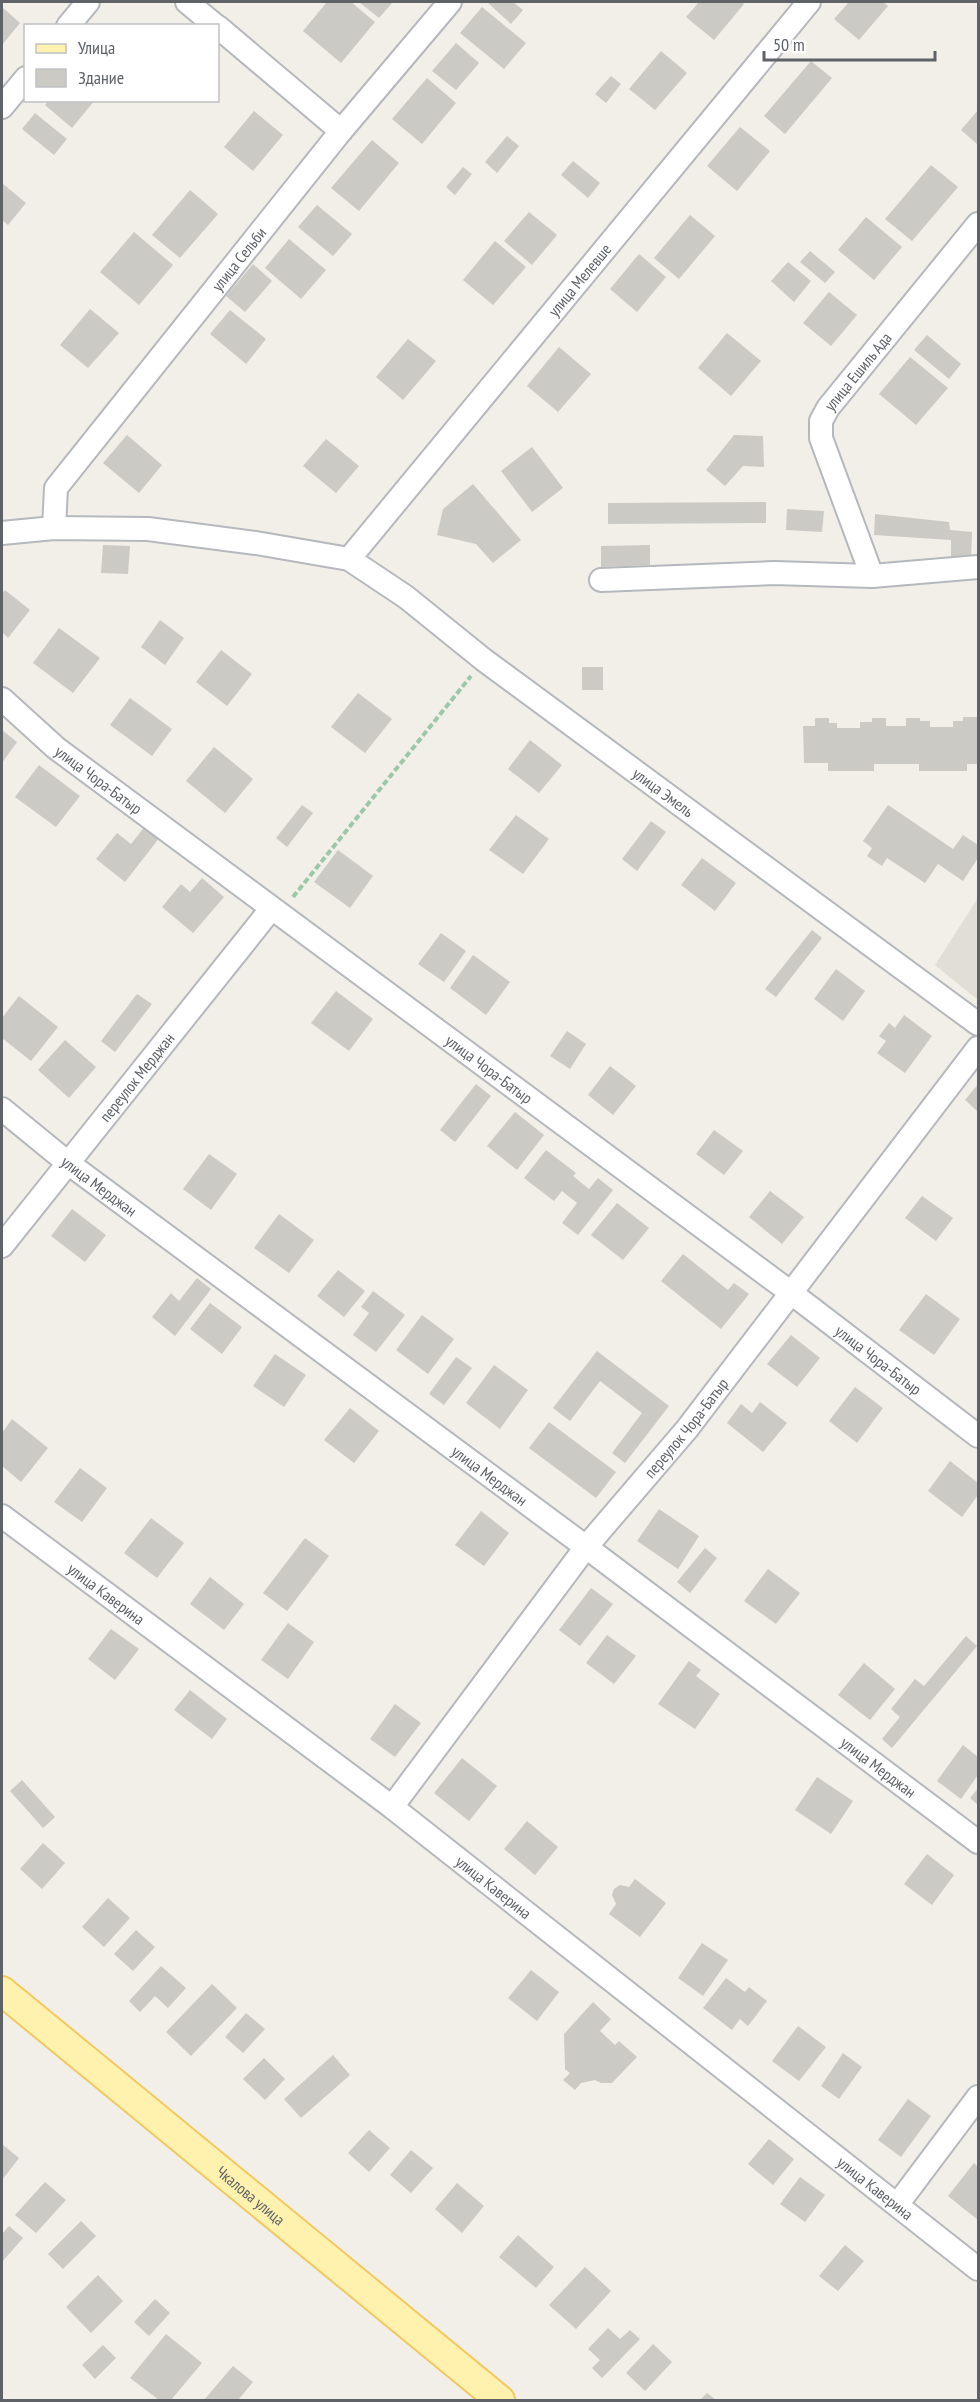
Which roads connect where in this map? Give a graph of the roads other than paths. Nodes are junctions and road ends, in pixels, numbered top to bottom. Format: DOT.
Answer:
graph roads {
  1 [pos="88,2"];
  2 [pos="187,2"];
  3 [pos="450,2"];
  4 [pos="809,2"];
  5 [pos="70,24"];
  6 [pos="214,24"];
  7 [pos="219,28"];
  8 [pos="24,80"];
  9 [pos="2,107"];
  10 [pos="341,131"];
  11 [pos="978,224"];
  12 [pos="54,528"];
  13 [pos="2,533"];
  14 [pos="349,559"];
  15 [pos="978,567"];
  16 [pos="872,576"];
  17 [pos="601,580"];
  18 [pos="2,699"];
  19 [pos="275,911"];
  20 [pos="978,1024"];
  21 [pos="978,1048"];
  22 [pos="2,1109"];
  23 [pos="68,1163"];
  24 [pos="2,1246"];
  25 [pos="790,1292"];
  26 [pos="978,1436"];
  27 [pos="2,1516"];
  28 [pos="586,1547"];
  29 [pos="392,1807"];
  30 [pos="978,1842"];
  31 [pos="2,1991"];
  32 [pos="978,2097"];
  33 [pos="897,2205"];
  34 [pos="978,2269"];
  35 [pos="500,2400"];
  1 -- 5 [label="street"];
  2 -- 6 [label="street"];
  3 -- 10 [label="street, улица Сельби"];
  4 -- 14 [label="street, улица Мелевше"];
  7 -- 10 [label="street"];
  8 -- 9 [label="street"];
  10 -- 12 [label="street, улица Сельби"];
  11 -- 16 [label="street, улица Ешиль Ада"];
  12 -- 13 [label="street"];
  12 -- 14 [label="street"];
  14 -- 20 [label="street, улица Эмель"];
  15 -- 16 [label="street"];
  16 -- 17 [label="street"];
  18 -- 19 [label="street, улица Чора-Батыр"];
  19 -- 23 [label="street, переулок Мерджан"];
  19 -- 25 [label="street, улица Чора-Батыр"];
  21 -- 25 [label="street, переулок Чора-Батыр"];
  22 -- 23 [label="street, улица Мерджан"];
  23 -- 24 [label="street, переулок Мерджан"];
  23 -- 28 [label="street, улица Мерджан"];
  25 -- 26 [label="street, улица Чора-Батыр"];
  25 -- 28 [label="street, переулок Чора-Батыр"];
  27 -- 29 [label="street, улица Каверина"];
  28 -- 29 [label="street, переулок Чора-Батыр"];
  28 -- 30 [label="street, улица Мерджан"];
  29 -- 33 [label="street, улица Каверина"];
  31 -- 35 [label="main road, Чкалова улица"];
  32 -- 33 [label="street"];
  33 -- 34 [label="street, улица Каверина"];
}
